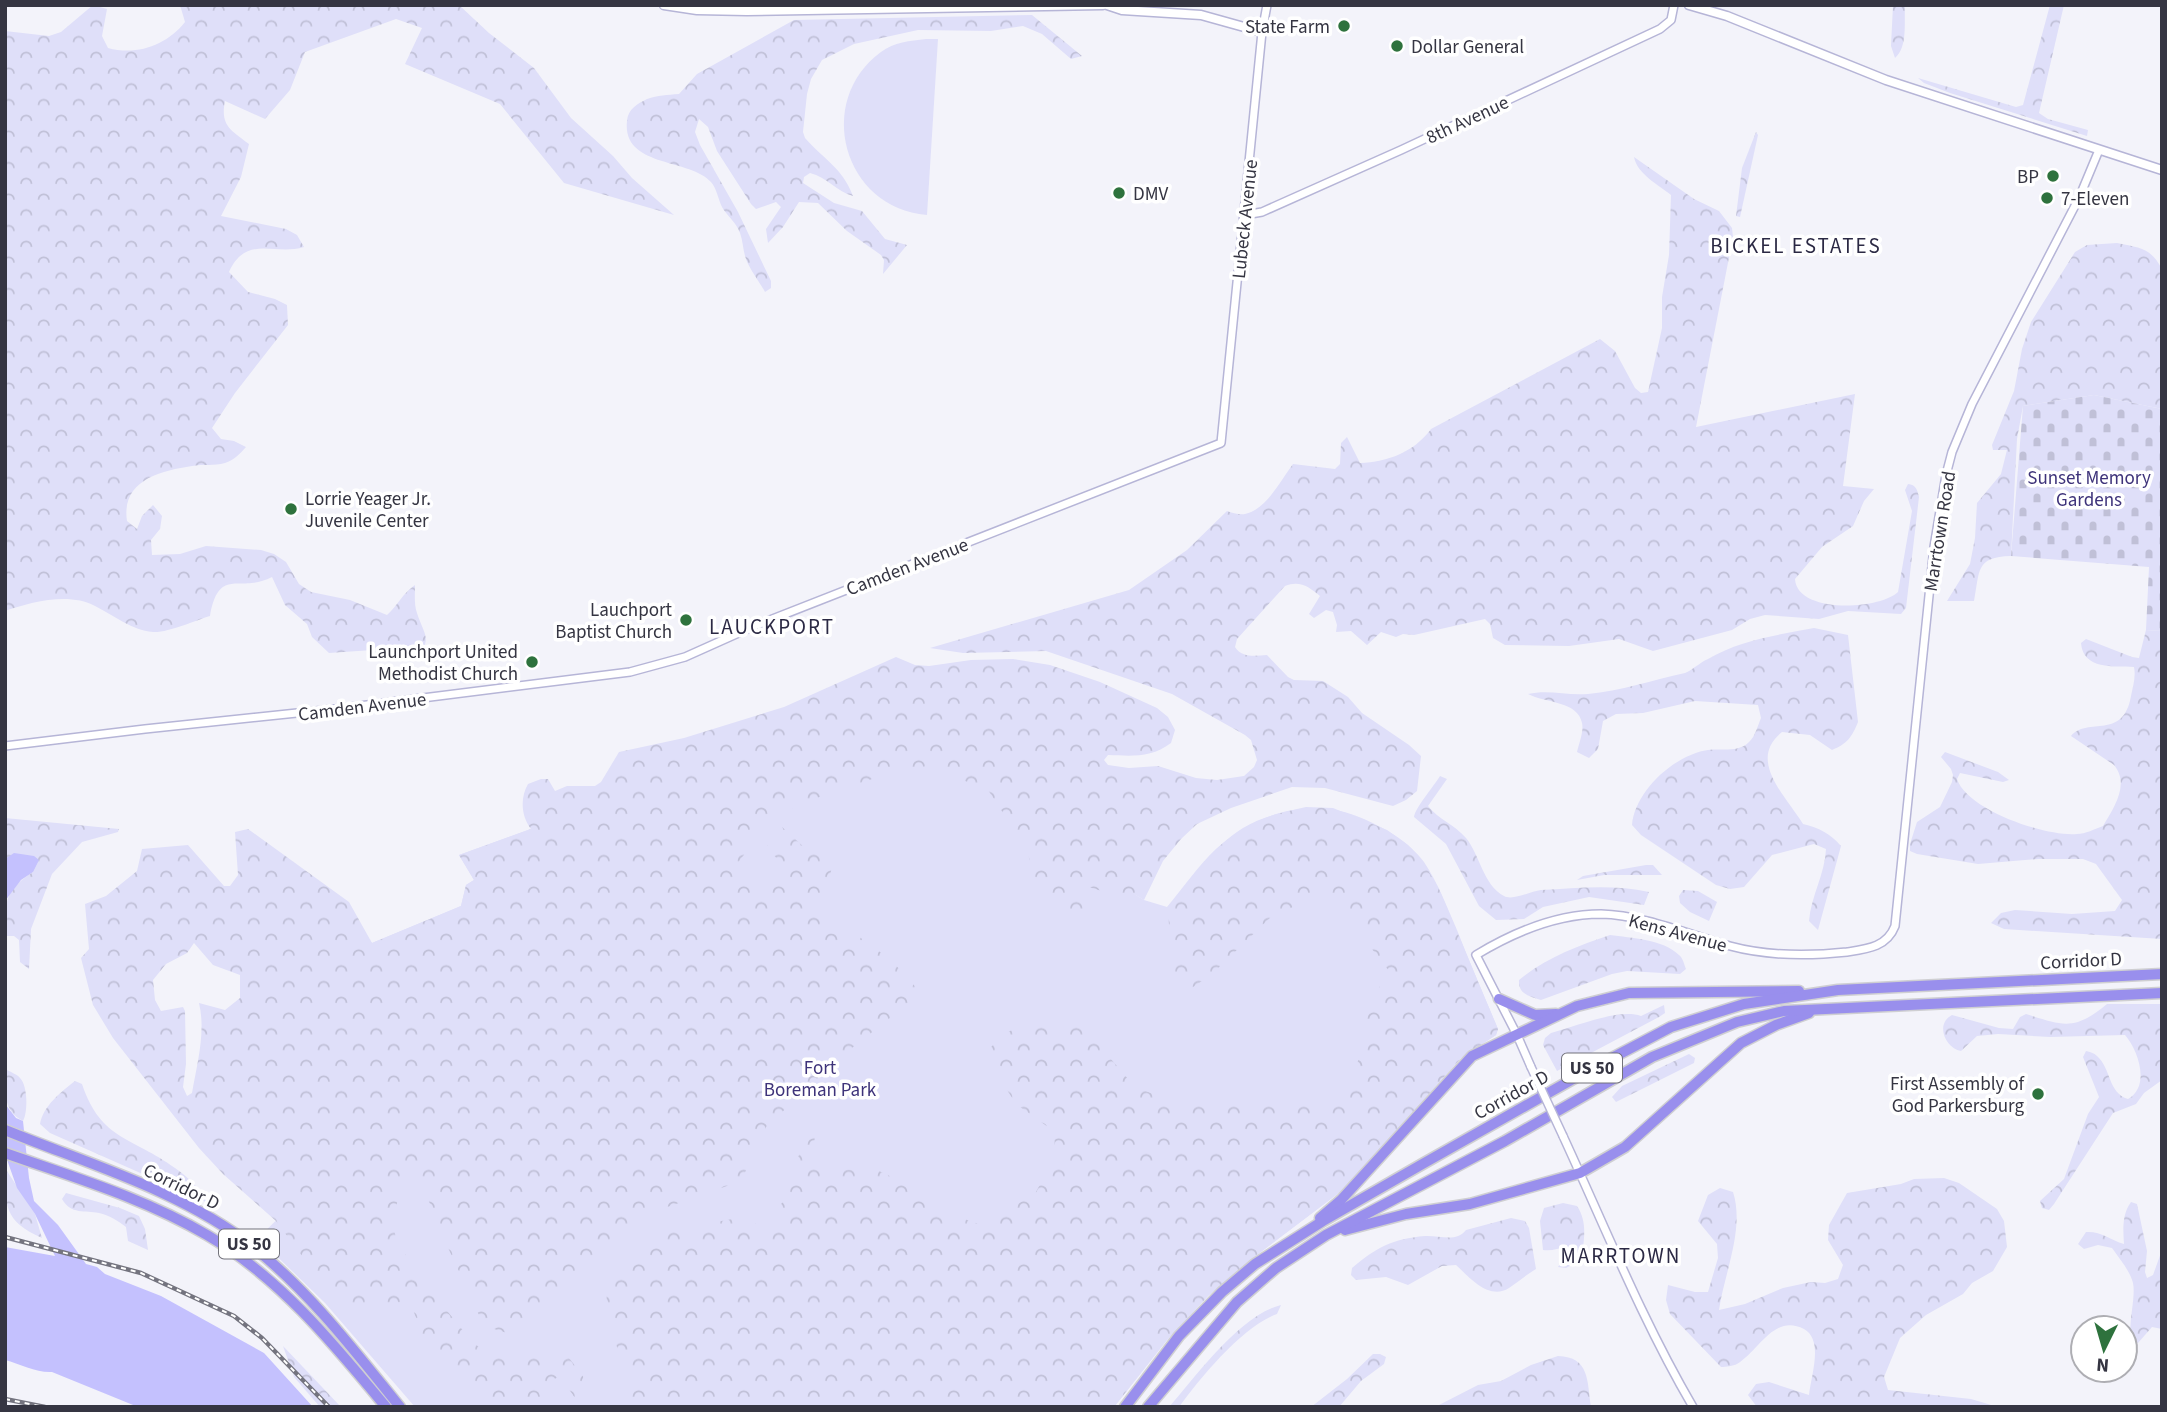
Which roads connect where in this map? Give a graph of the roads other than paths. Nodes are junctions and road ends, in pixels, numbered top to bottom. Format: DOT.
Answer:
graph roads {
  1 [pos="663,5"];
  2 [pos="1105,5"];
  3 [pos="1674,5"];
  4 [pos="1689,5"];
  5 [pos="1267,7"];
  6 [pos="1262,32"];
  7 [pos="2099,150"];
  8 [pos="2162,170"];
  9 [pos="1245,215"];
  10 [pos="1221,443"];
  11 [pos="5,746"];
  12 [pos="1886,941"];
  13 [pos="2162,974"];
  14 [pos="1839,990"];
  15 [pos="2162,993"];
  16 [pos="1499,999"];
  17 [pos="1822,1009"];
  18 [pos="1563,1013"];
  19 [pos="1517,1035"];
  20 [pos="5,1130"];
  21 [pos="5,1153"];
  22 [pos="1580,1173"];
  23 [pos="1326,1235"];
  24 [pos="1296,1239"];
  25 [pos="386,1407"];
  26 [pos="400,1407"];
  27 [pos="1125,1407"];
  28 [pos="1148,1407"];
  29 [pos="1693,1407"];
  1 -- 2 [label="main road"];
  2 -- 6 [label="main road"];
  3 -- 9 [label="street, 8th Avenue"];
  4 -- 7 [label="main road"];
  5 -- 6 [label="street, Lubeck Avenue"];
  6 -- 9 [label="street, Lubeck Avenue"];
  7 -- 8 [label="main road"];
  7 -- 12 [label="street, Marrtown Road"];
  9 -- 10 [label="street, Lubeck Avenue"];
  10 -- 11 [label="street, Camden Avenue"];
  12 -- 16 [label="street, Kens Avenue"];
  13 -- 14 [label="highway, Corridor D / US 50"];
  14 -- 18 [label="highway"];
  14 -- 24 [label="highway, Corridor D / US 50"];
  15 -- 17 [label="highway, Corridor D / US 50"];
  16 -- 18 [label="highway"];
  16 -- 19 [label="street"];
  17 -- 22 [label="highway"];
  17 -- 23 [label="highway, Corridor D / US 50"];
  18 -- 19 [label="highway"];
  19 -- 22 [label="street, bridge"];
  19 -- 24 [label="highway"];
  20 -- 26 [label="highway, Corridor D / US 50"];
  21 -- 25 [label="highway, Corridor D / US 50"];
  22 -- 23 [label="highway"];
  22 -- 29 [label="street"];
  23 -- 28 [label="highway, Corridor D / US 50"];
  24 -- 27 [label="highway, Corridor D / US 50"];
}
